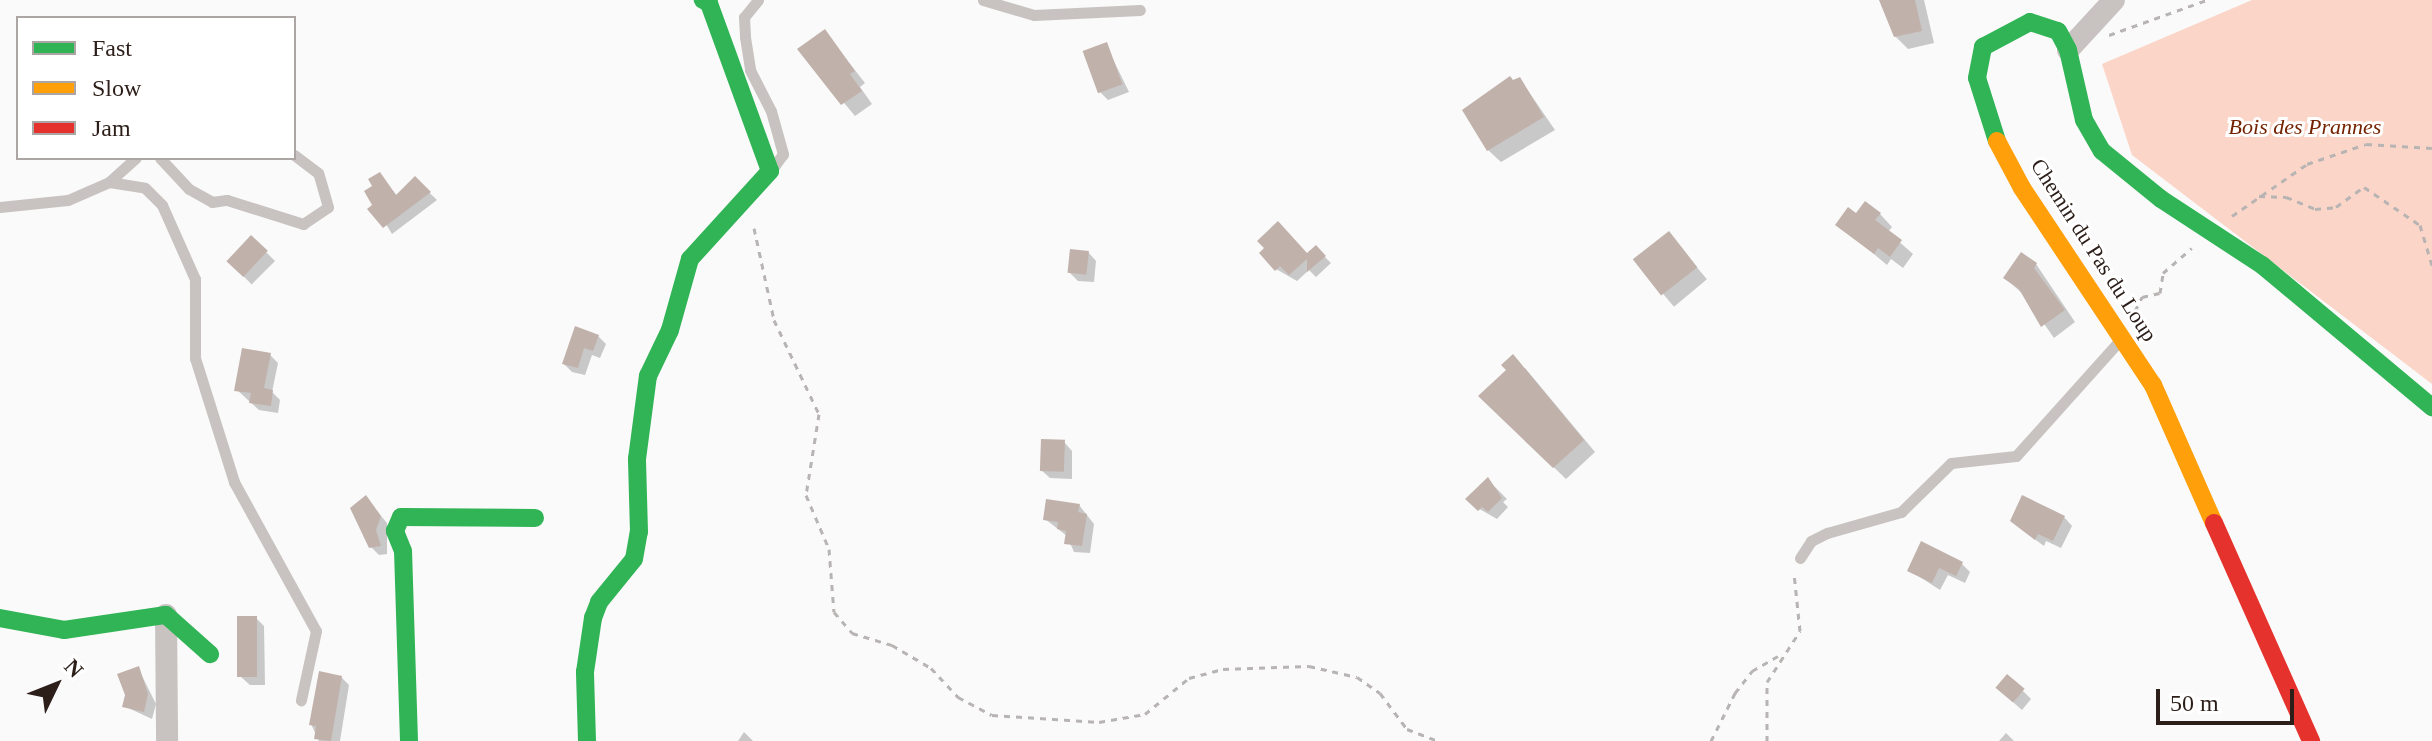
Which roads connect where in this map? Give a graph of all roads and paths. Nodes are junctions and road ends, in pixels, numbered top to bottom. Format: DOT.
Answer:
graph roads {
  1 [pos="703,0"];
  2 [pos="758,0"];
  3 [pos="983,0"];
  4 [pos="2114,0"];
  5 [pos="2207,0"];
  6 [pos="1140,10"];
  7 [pos="2068,50"];
  8 [pos="2432,148"];
  9 [pos="296,156"];
  10 [pos="134,160"];
  11 [pos="162,160"];
  12 [pos="770,171"];
  13 [pos="109,182"];
  14 [pos="755,187"];
  15 [pos="2259,196"];
  16 [pos="0,207"];
  17 [pos="2212,231"];
  18 [pos="2432,265"];
  19 [pos="2122,337"];
  20 [pos="2432,407"];
  21 [pos="535,518"];
  22 [pos="1800,558"];
  23 [pos="166,615"];
  24 [pos="0,618"];
  25 [pos="210,654"];
  26 [pos="1781,654"];
  27 [pos="301,700"];
  28 [pos="167,741"];
  29 [pos="409,741"];
  30 [pos="587,741"];
  31 [pos="1438,741"];
  32 [pos="1711,741"];
  33 [pos="1767,741"];
  34 [pos="2311,741"];
  1 -- 12 [label="street"];
  2 -- 12 [label="lane"];
  3 -- 6 [label="lane"];
  4 -- 7 [label="street"];
  5 -- 7 [label="path"];
  7 -- 17 [label="street"];
  7 -- 19 [label="street, Chemin du Pas du Loup"];
  8 -- 15 [label="path"];
  9 -- 11 [label="lane"];
  10 -- 13 [label="lane"];
  12 -- 14 [label="street"];
  13 -- 16 [label="lane"];
  13 -- 27 [label="lane"];
  14 -- 30 [label="street"];
  14 -- 31 [label="path"];
  15 -- 17 [label="path"];
  15 -- 18 [label="path"];
  17 -- 19 [label="path"];
  17 -- 20 [label="street"];
  19 -- 22 [label="lane"];
  19 -- 34 [label="street, Chemin du Pas du Loup"];
  21 -- 29 [label="street"];
  22 -- 26 [label="path"];
  23 -- 24 [label="street"];
  23 -- 25 [label="street"];
  23 -- 28 [label="street"];
  26 -- 32 [label="path"];
  26 -- 33 [label="path"];
}
